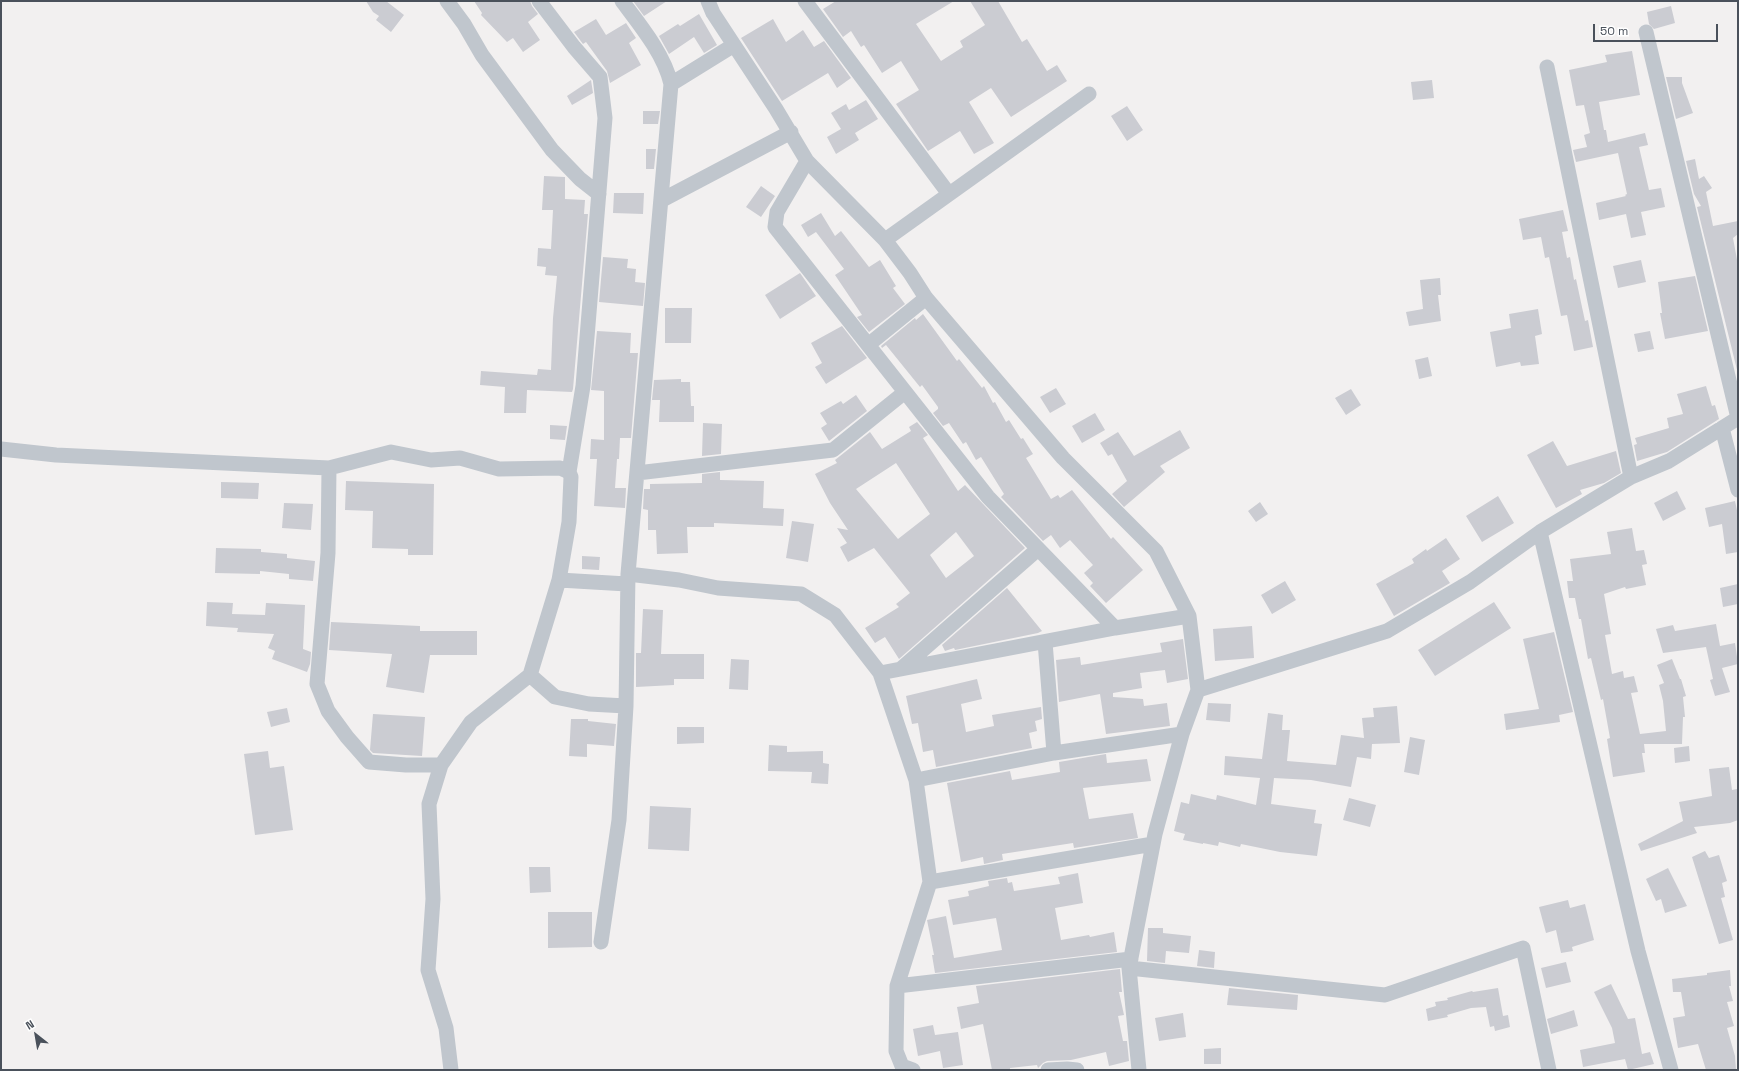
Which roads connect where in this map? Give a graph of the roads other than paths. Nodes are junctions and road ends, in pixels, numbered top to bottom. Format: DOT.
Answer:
graph roads {
  1 [pos="447,1"];
  2 [pos="539,1"];
  3 [pos="622,1"];
  4 [pos="708,1"];
  5 [pos="805,1"];
  6 [pos="1646,32"];
  7 [pos="734,45"];
  8 [pos="1547,67"];
  9 [pos="671,84"];
  10 [pos="1089,94"];
  11 [pos="791,132"];
  12 [pos="807,161"];
  13 [pos="599,194"];
  14 [pos="949,194"];
  15 [pos="662,200"];
  16 [pos="885,240"];
  17 [pos="926,298"];
  18 [pos="868,345"];
  19 [pos="905,392"];
  20 [pos="1738,418"];
  21 [pos="1722,428"];
  22 [pos="4,446"];
  23 [pos="329,468"];
  24 [pos="569,472"];
  25 [pos="637,473"];
  26 [pos="1631,477"];
  27 [pos="1738,490"];
  28 [pos="1540,532"];
  29 [pos="1038,549"];
  30 [pos="627,579"];
  31 [pos="559,580"];
  32 [pos="1189,616"];
  33 [pos="1115,628"];
  34 [pos="1046,642"];
  35 [pos="901,669"];
  36 [pos="880,673"];
  37 [pos="530,674"];
  38 [pos="1198,690"];
  39 [pos="626,706"];
  40 [pos="1182,734"];
  41 [pos="1054,753"];
  42 [pos="441,765"];
  43 [pos="916,780"];
  44 [pos="1153,844"];
  45 [pos="930,882"];
  46 [pos="601,942"];
  47 [pos="1130,963"];
  48 [pos="897,986"];
  49 [pos="904,1069"];
  50 [pos="451,1070"];
  51 [pos="1048,1070"];
  52 [pos="1077,1070"];
  53 [pos="1139,1070"];
  54 [pos="1549,1070"];
  55 [pos="1671,1070"];
  1 -- 13 [label="street"];
  2 -- 13 [label="street"];
  3 -- 9 [label="street"];
  4 -- 7 [label="street"];
  5 -- 14 [label="street"];
  6 -- 20 [label="street"];
  7 -- 9 [label="street"];
  7 -- 11 [label="street"];
  8 -- 26 [label="street"];
  9 -- 15 [label="street"];
  10 -- 14 [label="street"];
  11 -- 12 [label="street"];
  11 -- 15 [label="street"];
  12 -- 16 [label="street"];
  12 -- 18 [label="street"];
  13 -- 24 [label="street"];
  14 -- 16 [label="street"];
  15 -- 25 [label="street"];
  16 -- 17 [label="street"];
  17 -- 18 [label="street"];
  17 -- 32 [label="street"];
  18 -- 19 [label="street"];
  19 -- 25 [label="street"];
  19 -- 29 [label="street"];
  20 -- 21 [label="street"];
  21 -- 26 [label="street"];
  21 -- 27 [label="street"];
  22 -- 23 [label="street"];
  23 -- 24 [label="street"];
  23 -- 42 [label="street"];
  24 -- 31 [label="street"];
  25 -- 30 [label="street"];
  26 -- 28 [label="street"];
  28 -- 38 [label="street"];
  28 -- 55 [label="street"];
  29 -- 33 [label="street"];
  29 -- 35 [label="street"];
  30 -- 31 [label="street"];
  30 -- 36 [label="street"];
  30 -- 39 [label="street"];
  31 -- 37 [label="street"];
  32 -- 33 [label="street"];
  32 -- 38 [label="street"];
  33 -- 34 [label="street"];
  34 -- 35 [label="street"];
  34 -- 41 [label="street"];
  35 -- 36 [label="street"];
  36 -- 43 [label="street"];
  37 -- 39 [label="street"];
  37 -- 42 [label="street"];
  38 -- 40 [label="street"];
  39 -- 46 [label="street"];
  40 -- 41 [label="street"];
  40 -- 44 [label="street"];
  41 -- 43 [label="street"];
  42 -- 50 [label="street"];
  43 -- 45 [label="street"];
  44 -- 45 [label="street"];
  44 -- 47 [label="street"];
  45 -- 48 [label="street"];
  47 -- 48 [label="street"];
  47 -- 53 [label="street"];
  47 -- 54 [label="street"];
  48 -- 49 [label="street"];
  51 -- 52 [label="street"];
}
